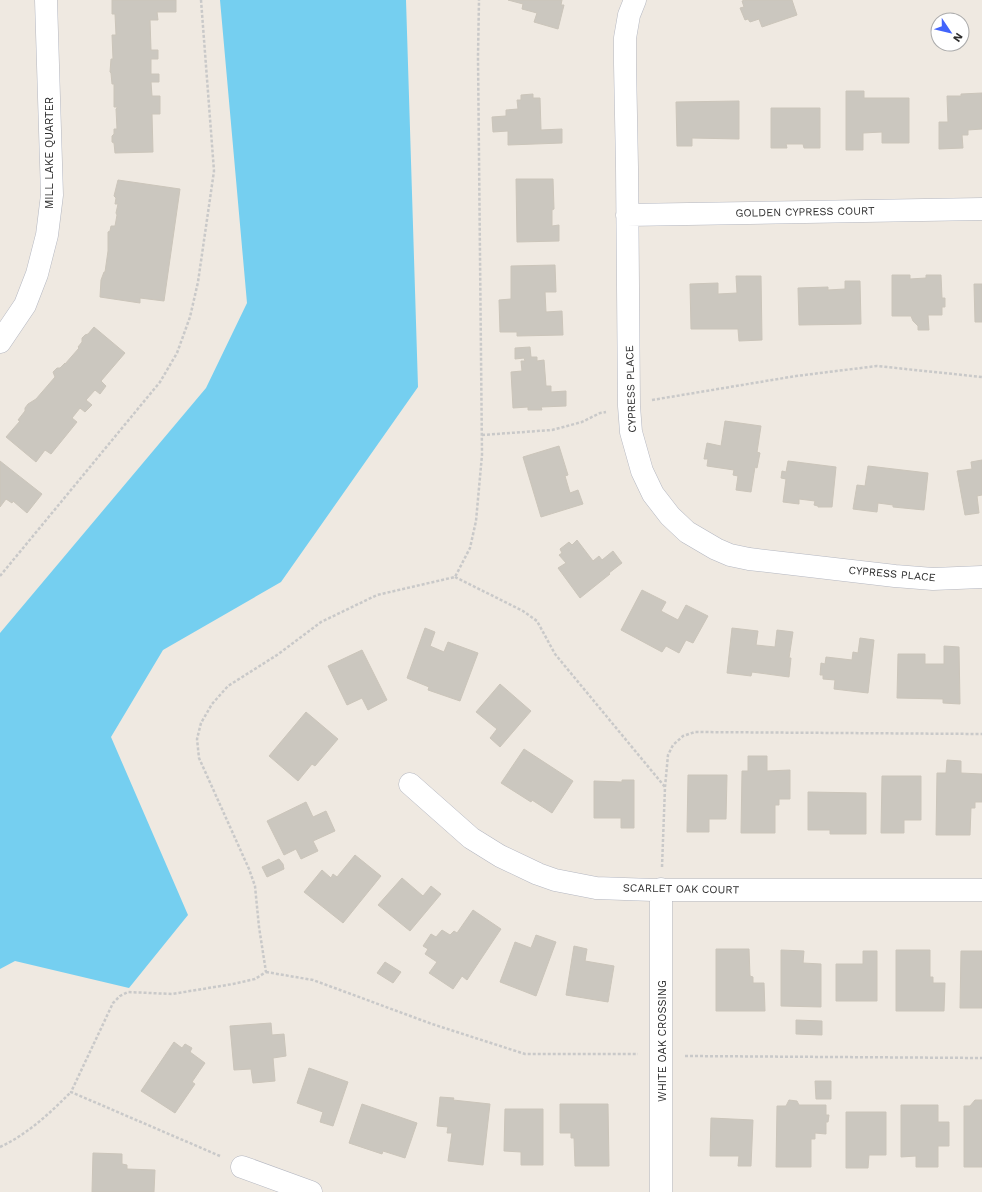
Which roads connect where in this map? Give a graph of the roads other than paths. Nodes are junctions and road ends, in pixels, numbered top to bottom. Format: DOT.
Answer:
graph roads {
  1 [pos="46,0"];
  2 [pos="636,0"];
  3 [pos="982,209"];
  4 [pos="627,215"];
  5 [pos="1,338"];
  6 [pos="982,577"];
  7 [pos="410,784"];
  8 [pos="661,889"];
  9 [pos="982,890"];
  10 [pos="242,1167"];
  11 [pos="311,1192"];
  12 [pos="662,1192"];
  1 -- 5 [label="street, MILL LAKE QUARTER"];
  2 -- 4 [label="street, CYPRESS PLACE"];
  3 -- 4 [label="street, GOLDEN CYPRESS COURT"];
  4 -- 6 [label="street, CYPRESS PLACE"];
  7 -- 8 [label="street, SCARLET OAK COURT"];
  8 -- 9 [label="street, SCARLET OAK COURT"];
  8 -- 12 [label="street, WHITE OAK CROSSING"];
  10 -- 11 [label="street"];
}
